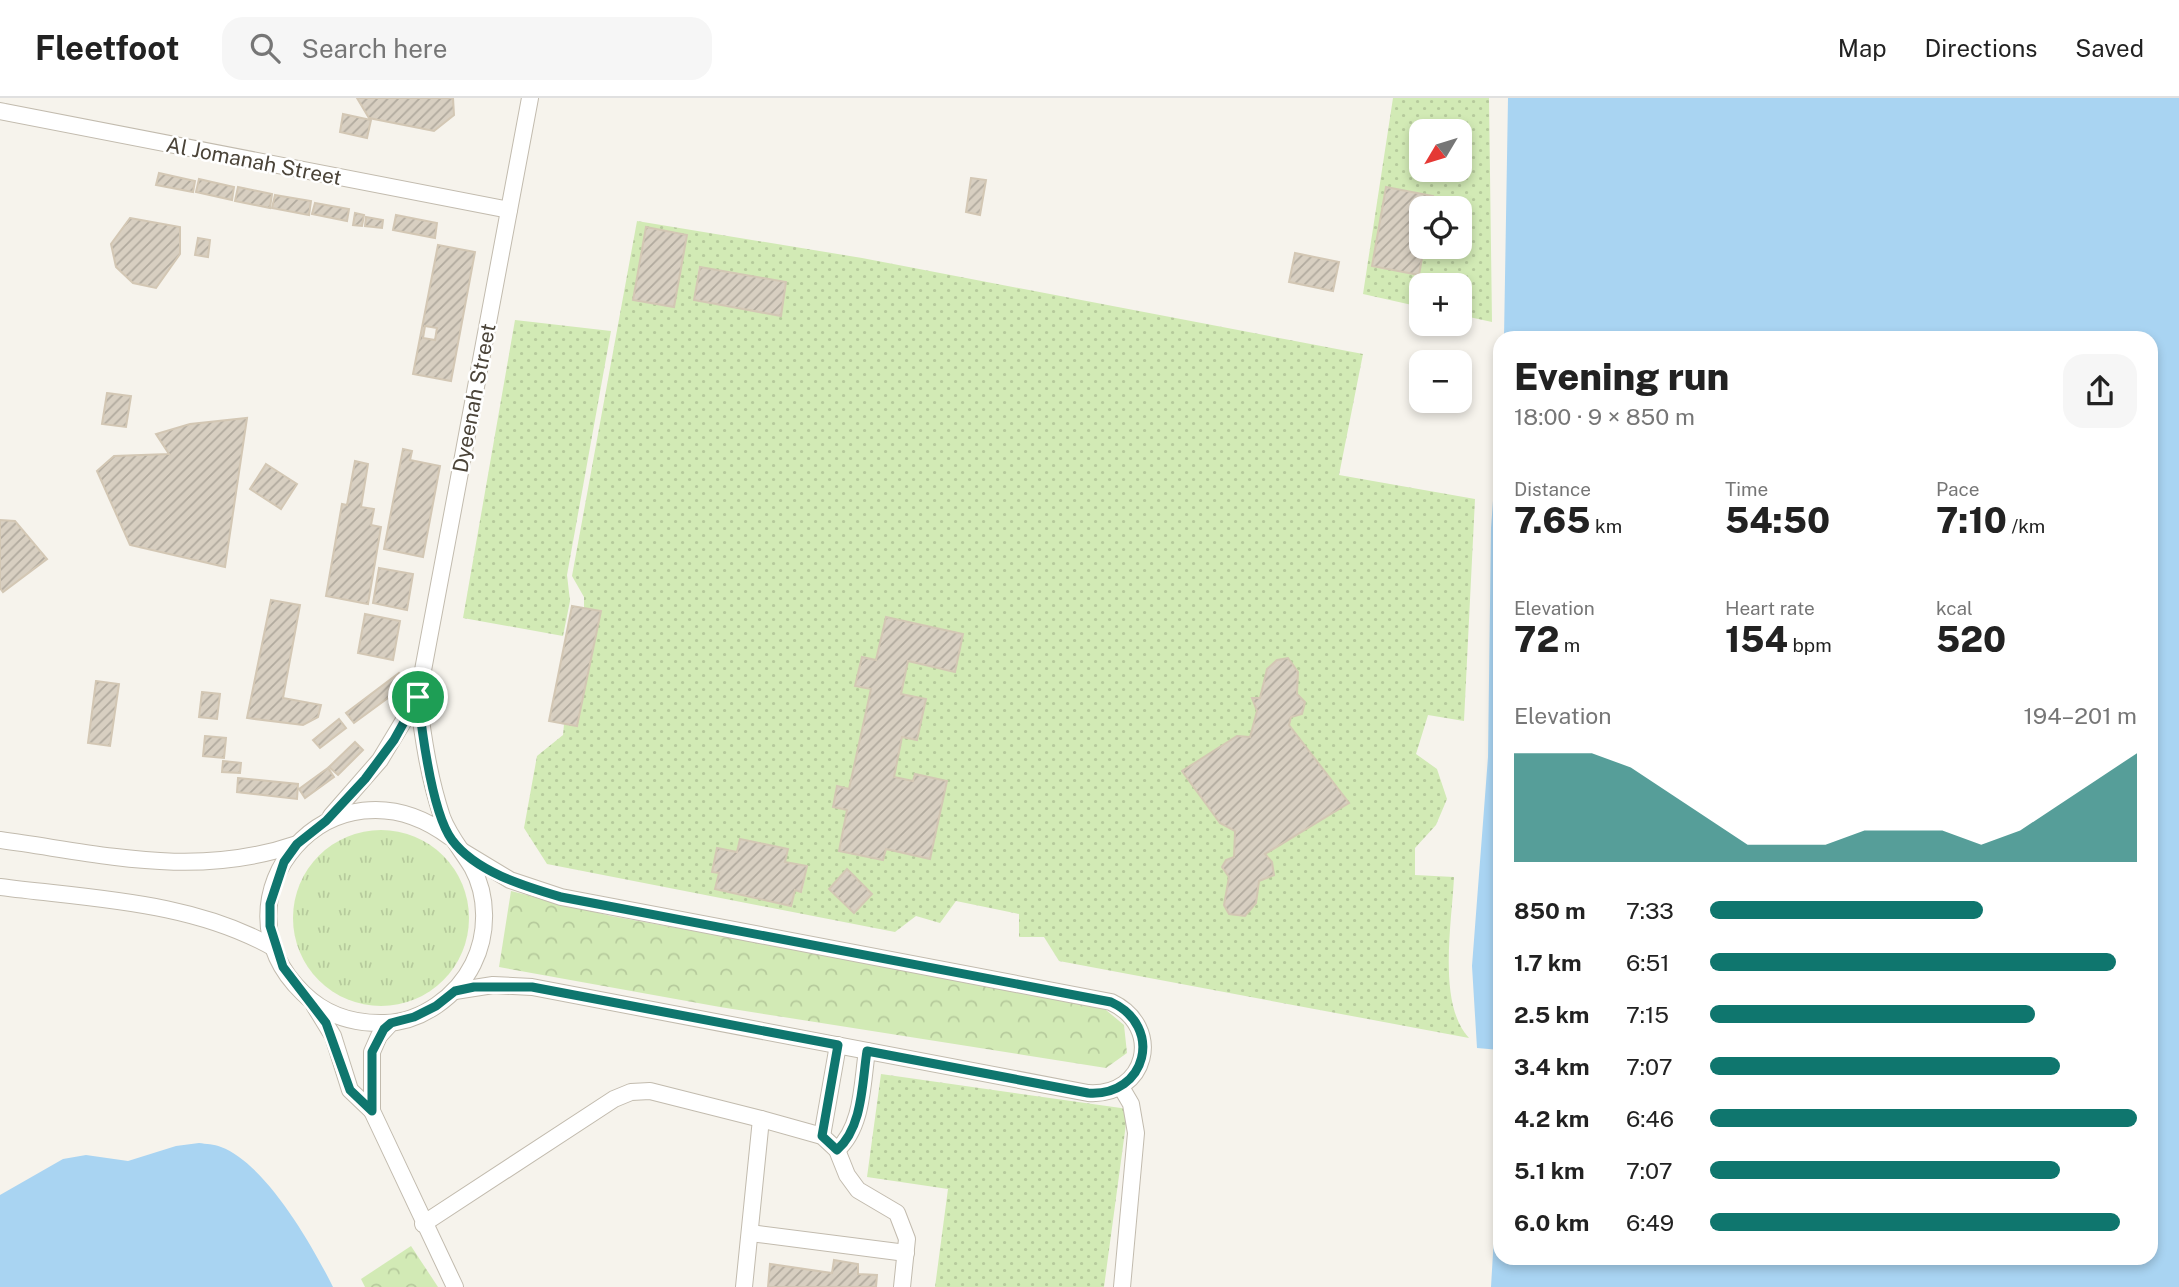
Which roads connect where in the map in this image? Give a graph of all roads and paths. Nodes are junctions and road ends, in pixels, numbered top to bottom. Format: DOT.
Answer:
graph roads {
  1 [pos="530,98"];
  2 [pos="0,111"];
  3 [pos="509,210"];
  4 [pos="418,697"];
  5 [pos="326,821"];
  6 [pos="450,837"];
  7 [pos="0,840"];
  8 [pos="297,844"];
  9 [pos="462,851"];
  10 [pos="0,887"];
  11 [pos="274,948"];
  12 [pos="455,991"];
  13 [pos="310,1000"];
  14 [pos="391,1023"];
  15 [pos="838,1045"];
  16 [pos="867,1051"];
  17 [pos="371,1066"];
  18 [pos="343,1069"];
  19 [pos="1121,1087"];
  20 [pos="372,1111"];
  21 [pos="761,1119"];
  22 [pos="822,1136"];
  23 [pos="837,1150"];
  24 [pos="423,1224"];
  25 [pos="750,1233"];
  26 [pos="906,1253"];
  27 [pos="455,1287"];
  28 [pos="744,1287"];
  29 [pos="902,1287"];
  30 [pos="1122,1287"];
  1 -- 3 [label="street, Dyeenah Street"];
  2 -- 3 [label="street, Al Jomanah Street"];
  3 -- 4 [label="street, Dyeenah Street"];
  4 -- 5 [label="street, Dyeenah Street"];
  4 -- 6 [label="street, Dyeenah Street"];
  5 -- 6 [label="street"];
  5 -- 8 [label="street"];
  6 -- 9 [label="street"];
  7 -- 8 [label="street"];
  8 -- 11 [label="street"];
  9 -- 12 [label="street"];
  9 -- 19 [label="street"];
  10 -- 11 [label="street"];
  11 -- 13 [label="street"];
  12 -- 14 [label="street"];
  12 -- 15 [label="street"];
  13 -- 14 [label="street"];
  13 -- 18 [label="street"];
  14 -- 17 [label="street"];
  15 -- 16 [label="street"];
  15 -- 22 [label="street"];
  16 -- 19 [label="street"];
  16 -- 23 [label="street"];
  17 -- 18 [label="street"];
  17 -- 20 [label="street"];
  18 -- 20 [label="street"];
  19 -- 30 [label="street"];
  20 -- 24 [label="street"];
  21 -- 22 [label="street"];
  21 -- 24 [label="street"];
  21 -- 25 [label="street"];
  22 -- 23 [label="street"];
  23 -- 26 [label="street"];
  24 -- 27 [label="street"];
  25 -- 26 [label="street"];
  25 -- 28 [label="street"];
  26 -- 29 [label="street"];
}
